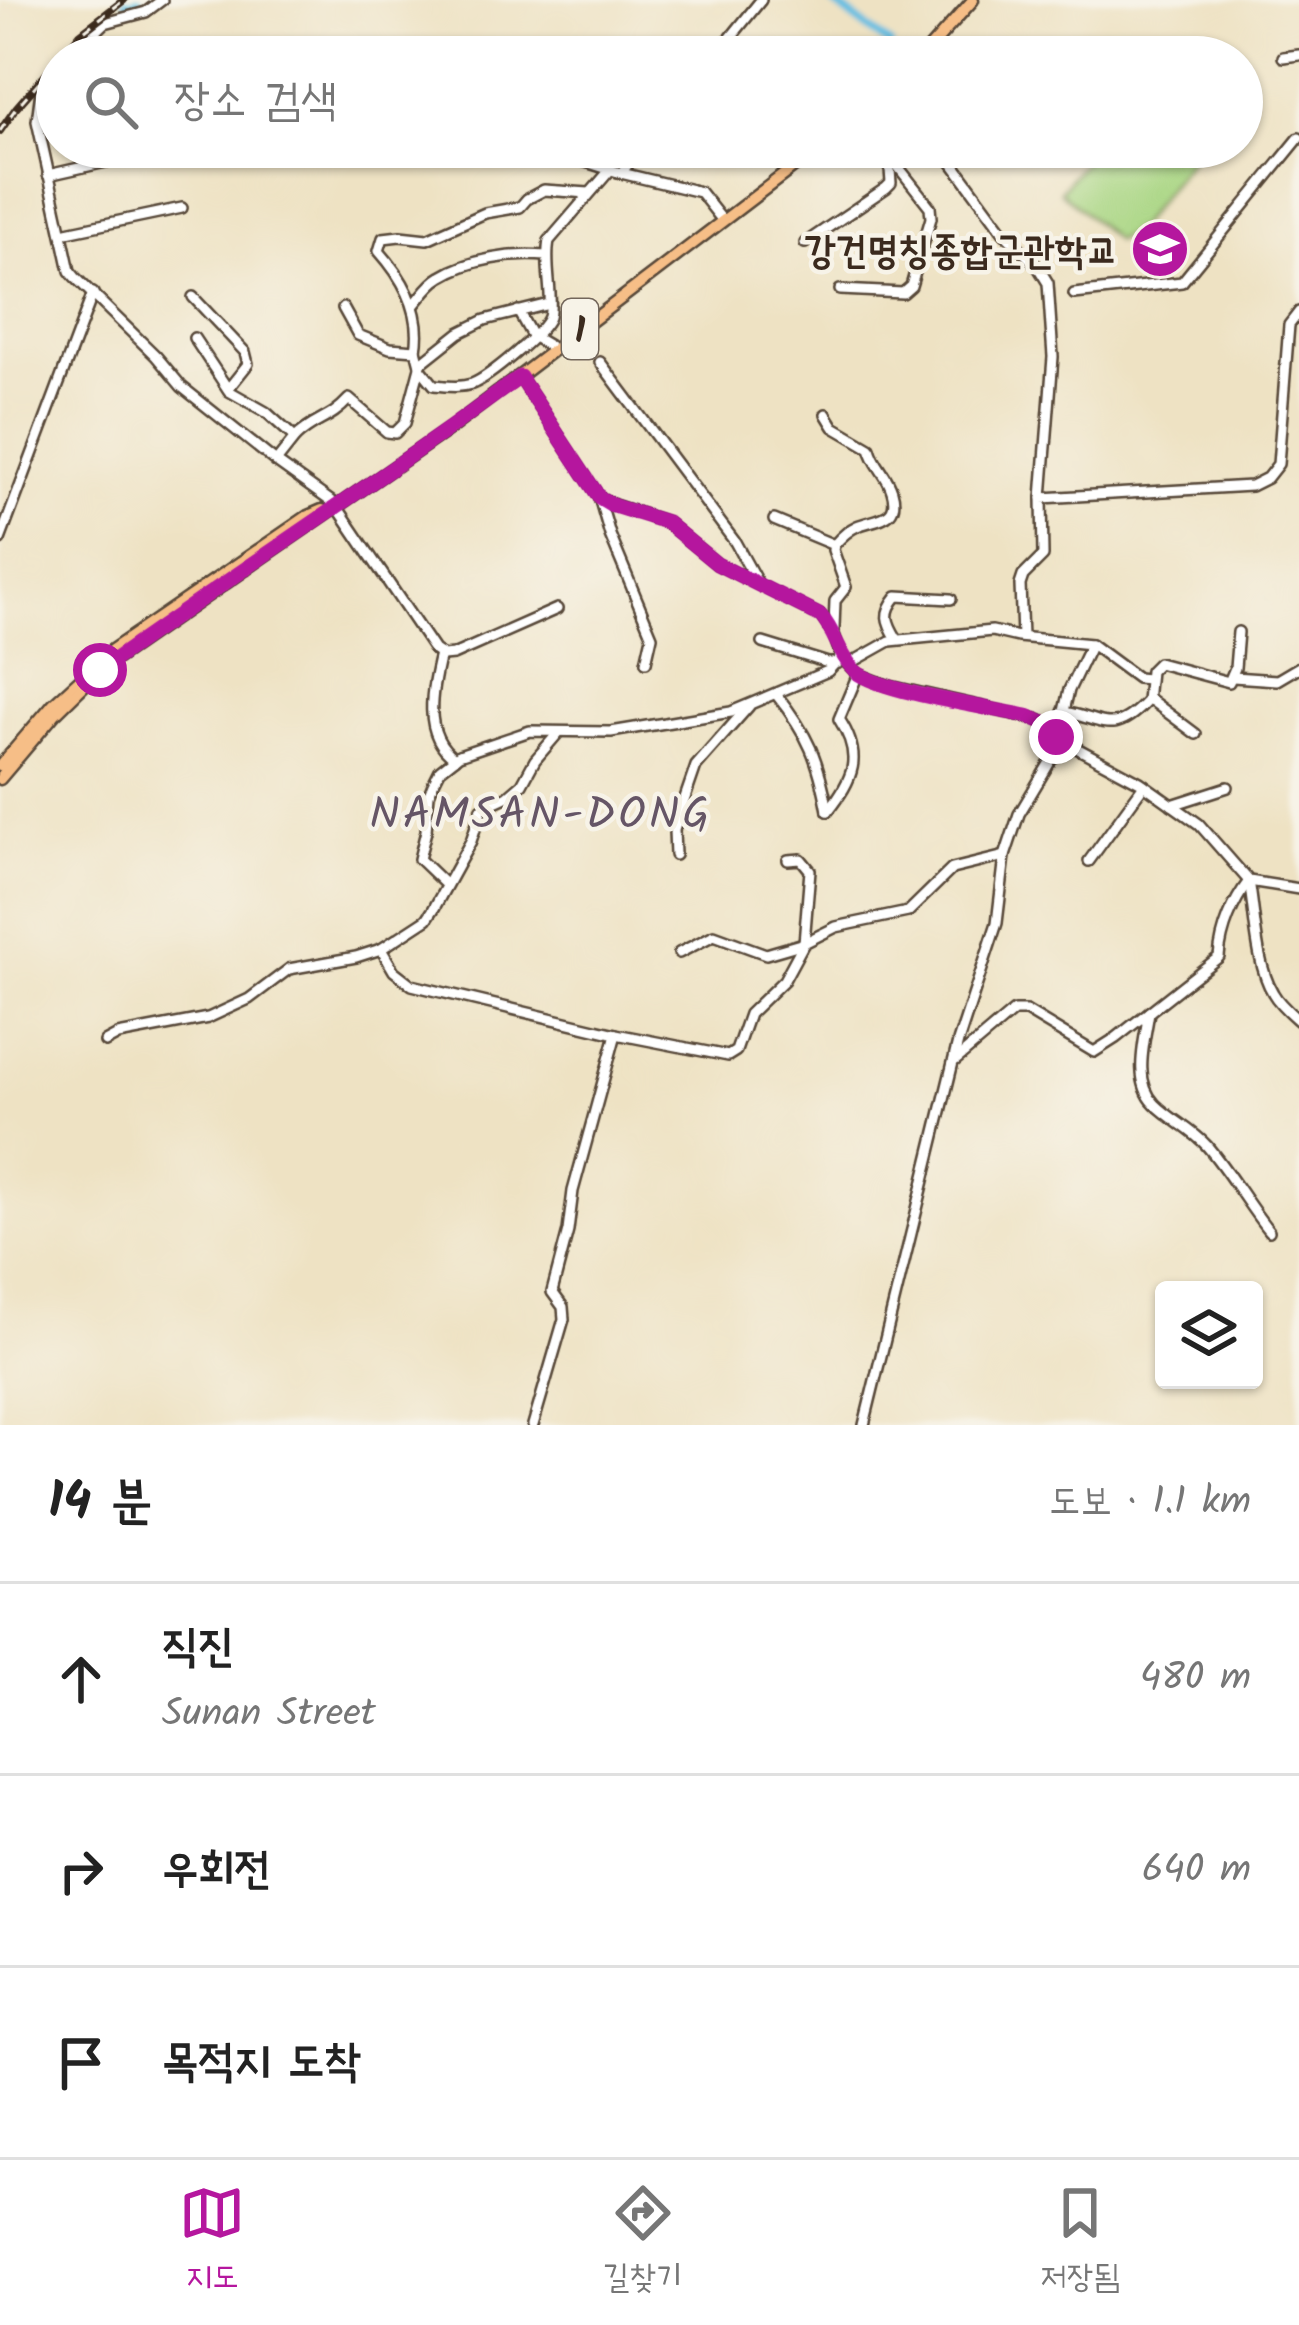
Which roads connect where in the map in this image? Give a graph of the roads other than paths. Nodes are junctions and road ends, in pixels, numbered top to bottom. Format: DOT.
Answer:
graph roads {
  1 [pos="162,0"];
  2 [pos="761,0"];
  3 [pos="973,0"];
  4 [pos="92,36"];
  5 [pos="732,36"];
  6 [pos="941,36"];
  7 [pos="1299,55"];
  8 [pos="1283,57"];
  9 [pos="1299,138"];
  10 [pos="47,168"];
  11 [pos="81,168"];
  12 [pos="606,168"];
  13 [pos="619,168"];
  14 [pos="792,168"];
  15 [pos="892,168"];
  16 [pos="905,168"];
  17 [pos="957,168"];
  18 [pos="616,171"];
  19 [pos="48,175"];
  20 [pos="590,193"];
  21 [pos="182,208"];
  22 [pos="723,220"];
  23 [pos="62,233"];
  24 [pos="805,243"];
  25 [pos="546,256"];
  26 [pos="840,290"];
  27 [pos="93,293"];
  28 [pos="1074,294"];
  29 [pos="194,297"];
  30 [pos="548,304"];
  31 [pos="414,305"];
  32 [pos="343,308"];
  33 [pos="518,311"];
  34 [pos="1299,311"];
  35 [pos="532,336"];
  36 [pos="194,338"];
  37 [pos="554,349"];
  38 [pos="416,350"];
  39 [pos="600,362"];
  40 [pos="420,365"];
  41 [pos="520,377"];
  42 [pos="228,389"];
  43 [pos="826,414"];
  44 [pos="295,438"];
  45 [pos="276,462"];
  46 [pos="599,497"];
  47 [pos="1042,499"];
  48 [pos="336,505"];
  49 [pos="774,520"];
  50 [pos="0,540"];
  51 [pos="834,544"];
  52 [pos="757,584"];
  53 [pos="951,599"];
  54 [pos="557,609"];
  55 [pos="1238,632"];
  56 [pos="834,634"];
  57 [pos="1022,637"];
  58 [pos="897,639"];
  59 [pos="763,643"];
  60 [pos="1091,644"];
  61 [pos="440,654"];
  62 [pos="843,661"];
  63 [pos="646,662"];
  64 [pos="1299,667"];
  65 [pos="858,674"];
  66 [pos="1232,677"];
  67 [pos="1148,679"];
  68 [pos="776,694"];
  69 [pos="1148,698"];
  70 [pos="748,706"];
  71 [pos="1063,712"];
  72 [pos="559,732"];
  73 [pos="1196,734"];
  74 [pos="1056,737"];
  75 [pos="455,758"];
  76 [pos="0,766"];
  77 [pos="0,779"];
  78 [pos="1144,784"];
  79 [pos="1228,787"];
  80 [pos="1172,805"];
  81 [pos="675,855"];
  82 [pos="1005,856"];
  83 [pos="788,860"];
  84 [pos="1089,861"];
  85 [pos="1249,881"];
  86 [pos="446,884"];
  87 [pos="1299,889"];
  88 [pos="804,943"];
  89 [pos="381,949"];
  90 [pos="679,953"];
  91 [pos="1149,1012"];
  92 [pos="1299,1021"];
  93 [pos="616,1034"];
  94 [pos="105,1042"];
  95 [pos="952,1063"];
  96 [pos="1269,1231"];
  97 [pos="533,1425"];
  98 [pos="864,1425"];
  1 -- 4 [label="street"];
  2 -- 5 [label="street"];
  3 -- 6 [label="main road"];
  7 -- 8 [label="street"];
  9 -- 28 [label="street"];
  10 -- 19 [label="street"];
  11 -- 19 [label="street"];
  12 -- 18 [label="street"];
  13 -- 18 [label="street"];
  14 -- 22 [label="main road, 1"];
  15 -- 24 [label="street"];
  16 -- 26 [label="street"];
  17 -- 47 [label="street"];
  18 -- 20 [label="street"];
  18 -- 22 [label="street"];
  19 -- 23 [label="street"];
  20 -- 25 [label="street"];
  20 -- 31 [label="street"];
  21 -- 23 [label="street"];
  22 -- 37 [label="main road, 1"];
  23 -- 27 [label="street"];
  25 -- 30 [label="street"];
  25 -- 31 [label="street"];
  27 -- 45 [label="street"];
  27 -- 50 [label="street"];
  29 -- 42 [label="street"];
  30 -- 33 [label="street"];
  30 -- 35 [label="street"];
  31 -- 38 [label="street"];
  32 -- 38 [label="street"];
  33 -- 35 [label="street"];
  33 -- 40 [label="street"];
  34 -- 47 [label="street"];
  35 -- 37 [label="street"];
  35 -- 40 [label="street"];
  36 -- 42 [label="street"];
  37 -- 41 [label="main road, 1"];
  38 -- 40 [label="street"];
  39 -- 52 [label="street"];
  40 -- 44 [label="street"];
  41 -- 46 [label="street"];
  41 -- 48 [label="main road, 1"];
  42 -- 44 [label="street"];
  43 -- 51 [label="street"];
  44 -- 45 [label="street"];
  45 -- 48 [label="street"];
  46 -- 52 [label="street"];
  46 -- 63 [label="street"];
  47 -- 57 [label="street"];
  48 -- 61 [label="street"];
  48 -- 76 [label="main road, 1"];
  48 -- 77 [label="main road, 1"];
  49 -- 51 [label="street"];
  51 -- 56 [label="street"];
  52 -- 56 [label="street"];
  53 -- 58 [label="street"];
  54 -- 61 [label="street"];
  55 -- 66 [label="street"];
  56 -- 62 [label="street"];
  57 -- 58 [label="street"];
  57 -- 60 [label="street"];
  58 -- 62 [label="street"];
  59 -- 62 [label="street"];
  60 -- 67 [label="street"];
  60 -- 71 [label="street"];
  61 -- 75 [label="street"];
  62 -- 65 [label="street"];
  62 -- 68 [label="street"];
  64 -- 66 [label="street"];
  65 -- 68 [label="street"];
  65 -- 74 [label="street"];
  66 -- 67 [label="street"];
  67 -- 69 [label="street"];
  68 -- 70 [label="street"];
  69 -- 71 [label="street"];
  69 -- 73 [label="street"];
  70 -- 72 [label="street"];
  70 -- 81 [label="street"];
  71 -- 74 [label="street"];
  72 -- 75 [label="street"];
  72 -- 86 [label="street"];
  74 -- 78 [label="street"];
  74 -- 82 [label="street"];
  75 -- 86 [label="street"];
  78 -- 80 [label="street"];
  78 -- 84 [label="street"];
  79 -- 80 [label="street"];
  80 -- 85 [label="street"];
  82 -- 88 [label="street"];
  82 -- 95 [label="street"];
  83 -- 88 [label="street"];
  85 -- 87 [label="street"];
  85 -- 91 [label="street"];
  85 -- 92 [label="street"];
  86 -- 89 [label="street"];
  88 -- 90 [label="street"];
  88 -- 93 [label="street"];
  89 -- 93 [label="street"];
  89 -- 94 [label="street"];
  91 -- 95 [label="street"];
  91 -- 96 [label="street"];
  93 -- 97 [label="street"];
  95 -- 98 [label="street"];
}
